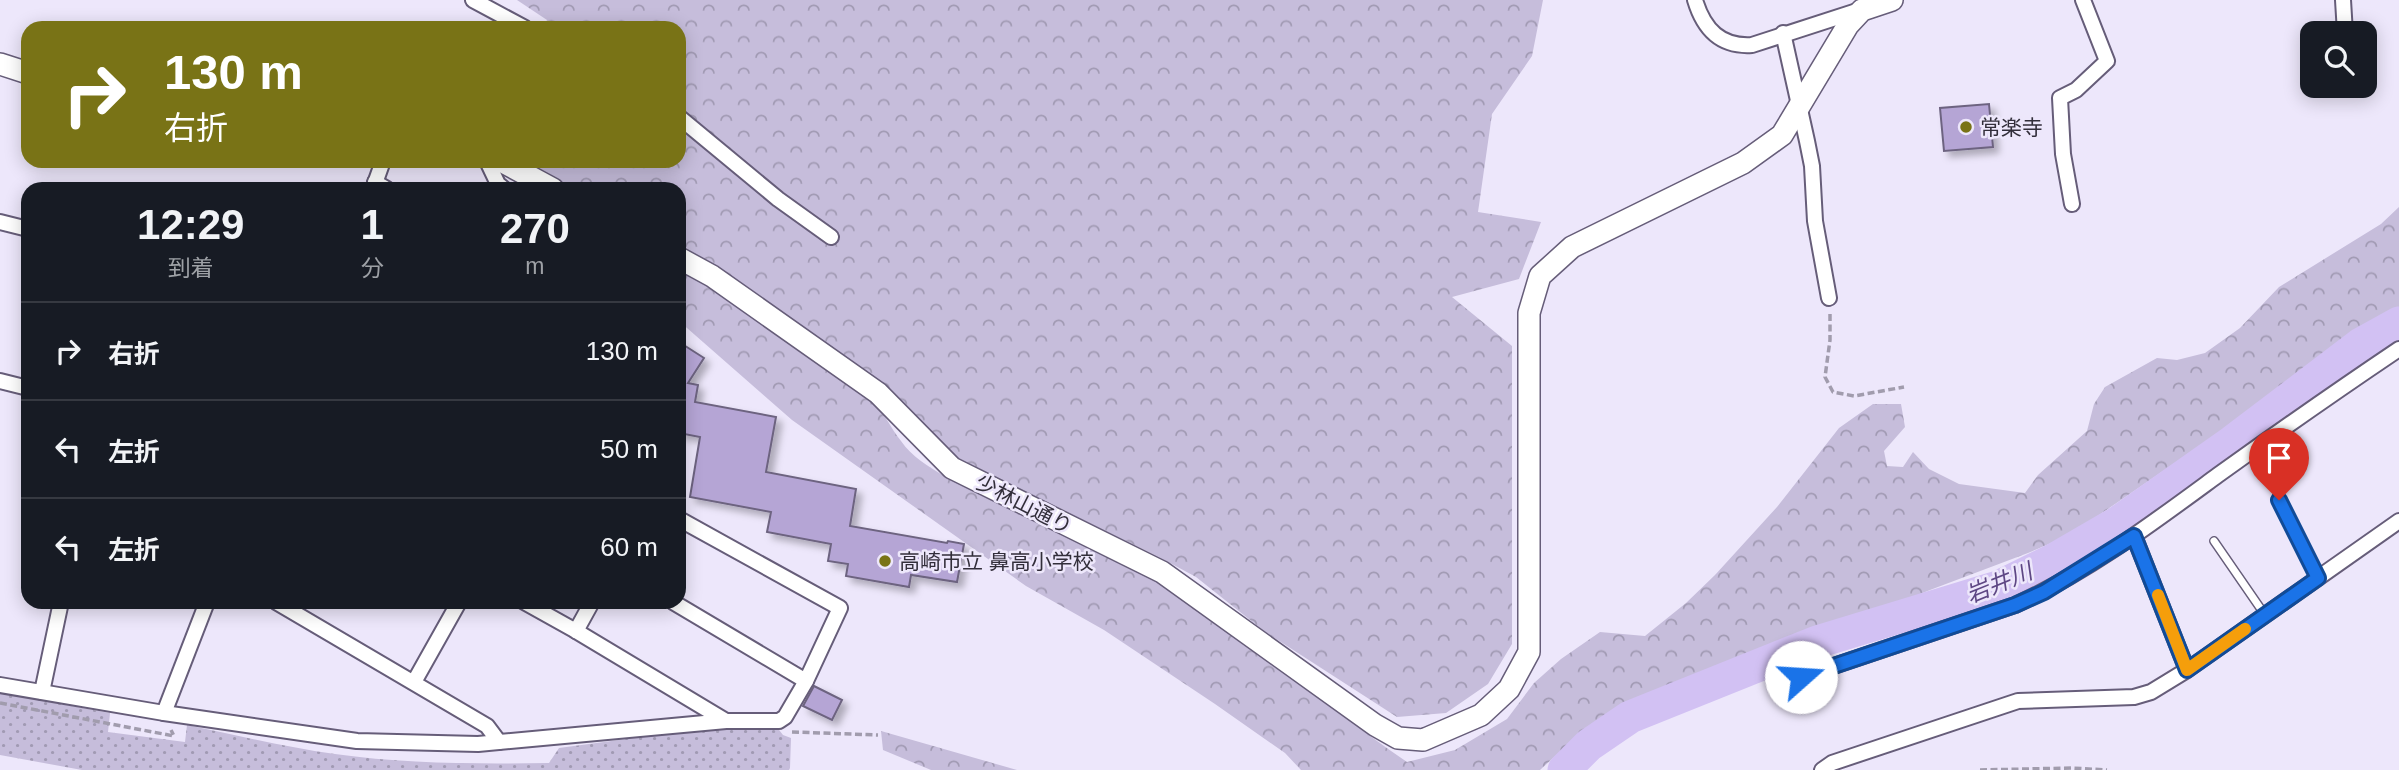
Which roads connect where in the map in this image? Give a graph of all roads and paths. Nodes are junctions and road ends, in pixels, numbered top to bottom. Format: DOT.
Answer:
graph roads {
  1 [pos="473,0"];
  2 [pos="1695,0"];
  3 [pos="1892,0"];
  4 [pos="2083,0"];
  5 [pos="2343,0"];
  6 [pos="1862,10"];
  7 [pos="512,21"];
  8 [pos="2344,21"];
  9 [pos="1783,33"];
  10 [pos="0,64"];
  11 [pos="21,71"];
  12 [pos="1799,106"];
  13 [pos="686,123"];
  14 [pos="514,168"];
  15 [pos="539,182"];
  16 [pos="2072,204"];
  17 [pos="0,222"];
  18 [pos="21,227"];
  19 [pos="831,237"];
  20 [pos="686,262"];
  21 [pos="1829,298"];
  22 [pos="2399,349"];
  23 [pos="0,381"];
  24 [pos="21,386"];
  25 [pos="1903,387"];
  26 [pos="2279,500"];
  27 [pos="2399,521"];
  28 [pos="686,523"];
  29 [pos="2134,536"];
  30 [pos="2214,541"];
  31 [pos="2318,578"];
  32 [pos="60,609"];
  33 [pos="204,609"];
  34 [pos="288,609"];
  35 [pos="455,609"];
  36 [pos="537,609"];
  37 [pos="588,609"];
  38 [pos="685,609"];
  39 [pos="2265,615"];
  40 [pos="576,631"];
  41 [pos="2187,670"];
  42 [pos="1801,677"];
  43 [pos="807,681"];
  44 [pos="414,682"];
  45 [pos="0,685"];
  46 [pos="42,692"];
  47 [pos="0,703"];
  48 [pos="164,713"];
  49 [pos="726,721"];
  50 [pos="779,721"];
  51 [pos="878,735"];
  52 [pos="499,742"];
  53 [pos="1822,770"];
  54 [pos="1980,770"];
  55 [pos="2107,770"];
  1 -- 7 [label="street"];
  2 -- 9 [label="street"];
  3 -- 6 [label="street"];
  4 -- 16 [label="street"];
  5 -- 8 [label="street"];
  6 -- 9 [label="street"];
  6 -- 12 [label="street"];
  9 -- 12 [label="street"];
  10 -- 11 [label="street"];
  12 -- 20 [label="street, 少林山通り"];
  12 -- 21 [label="street"];
  13 -- 19 [label="street"];
  14 -- 15 [label="street"];
  17 -- 18 [label="street"];
  21 -- 25 [label="path"];
  22 -- 29 [label="street"];
  23 -- 24 [label="street"];
  26 -- 31 [label="lane"];
  27 -- 31 [label="street"];
  28 -- 43 [label="street"];
  29 -- 41 [label="street"];
  29 -- 42 [label="street"];
  30 -- 39 [label="lane"];
  31 -- 39 [label="street"];
  32 -- 46 [label="street"];
  33 -- 48 [label="street"];
  34 -- 44 [label="street"];
  35 -- 44 [label="street"];
  36 -- 40 [label="street"];
  37 -- 40 [label="street"];
  38 -- 43 [label="street"];
  39 -- 41 [label="street"];
  40 -- 49 [label="street"];
  41 -- 53 [label="street"];
  43 -- 50 [label="street"];
  44 -- 52 [label="street"];
  45 -- 46 [label="street"];
  46 -- 48 [label="street"];
  47 -- 48 [label="path"];
  48 -- 52 [label="street"];
  49 -- 50 [label="street"];
  49 -- 52 [label="street"];
  50 -- 51 [label="path"];
  54 -- 55 [label="path"];
}
